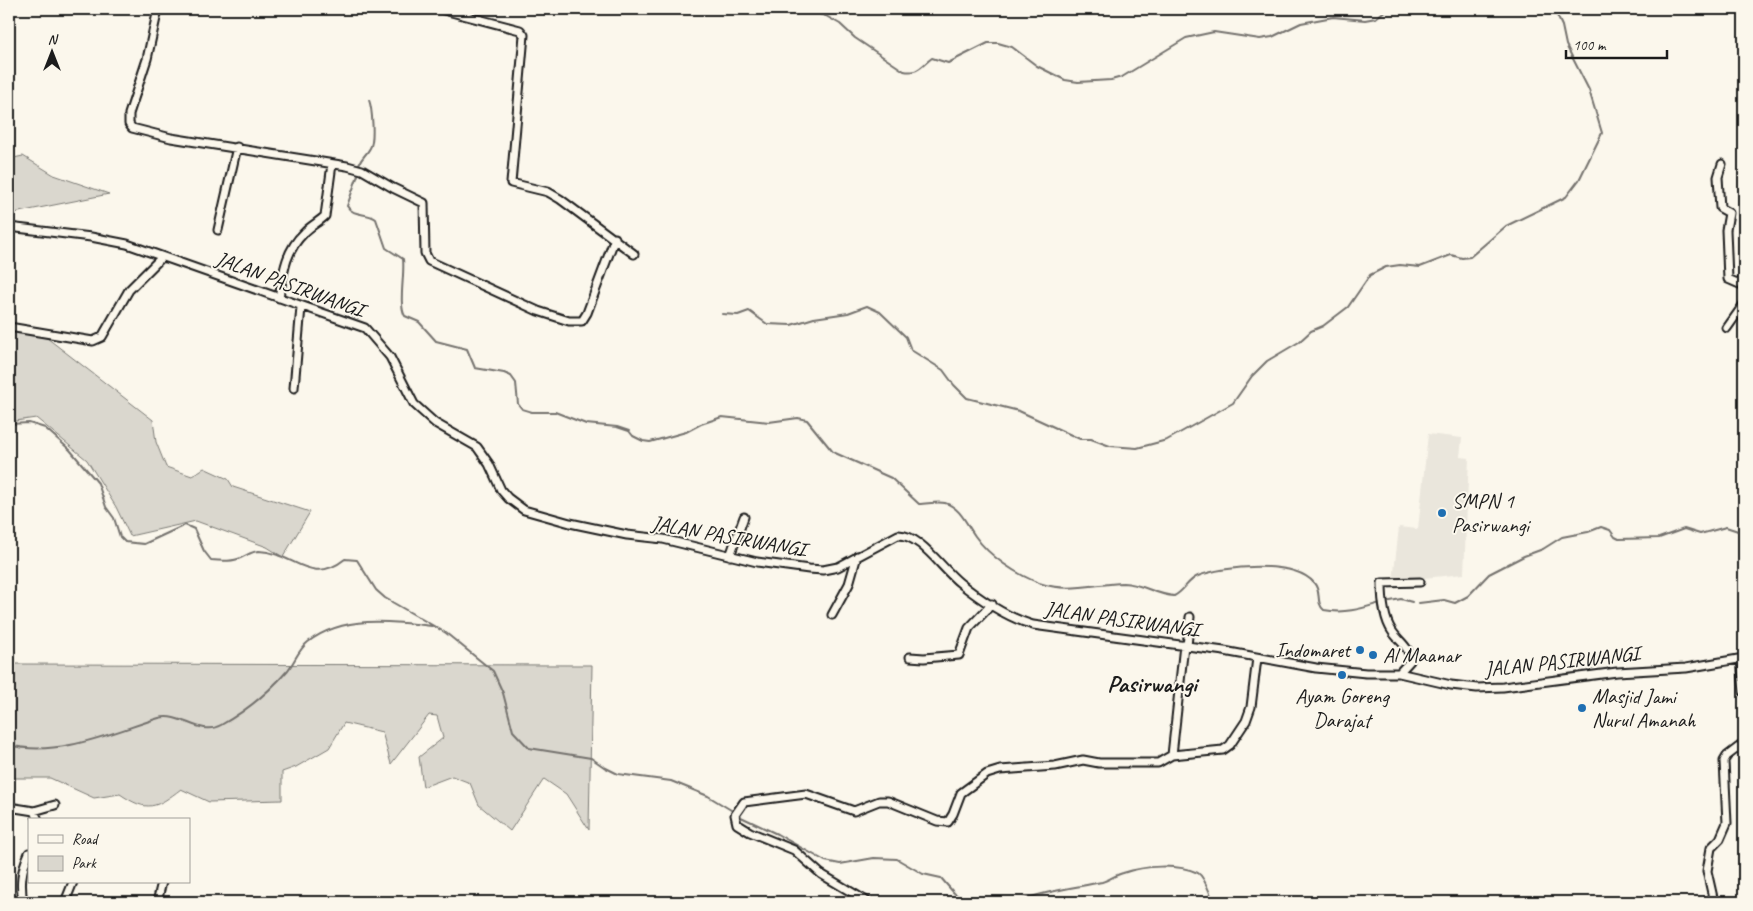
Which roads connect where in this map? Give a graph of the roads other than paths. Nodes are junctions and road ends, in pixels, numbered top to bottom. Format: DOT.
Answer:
graph roads {
  1 [pos="158,9"];
  2 [pos="440,9"];
  3 [pos="237,147"];
  4 [pos="332,164"];
  5 [pos="1722,164"];
  6 [pos="9,227"];
  7 [pos="218,230"];
  8 [pos="615,238"];
  9 [pos="634,254"];
  10 [pos="161,258"];
  11 [pos="1744,286"];
  12 [pos="279,298"];
  13 [pos="1744,304"];
  14 [pos="301,307"];
  15 [pos="9,327"];
  16 [pos="1727,328"];
  17 [pos="294,388"];
  18 [pos="744,517"];
  19 [pos="730,556"];
  20 [pos="857,556"];
  21 [pos="1420,582"];
  22 [pos="992,604"];
  23 [pos="832,614"];
  24 [pos="1190,617"];
  25 [pos="1185,646"];
  26 [pos="910,657"];
  27 [pos="1257,658"];
  28 [pos="1743,658"];
  29 [pos="1399,673"];
  30 [pos="1744,692"];
  31 [pos="1744,743"];
  32 [pos="1172,756"];
  33 [pos="55,805"];
  34 [pos="9,807"];
  35 [pos="34,811"];
  36 [pos="37,818"];
  37 [pos="28,855"];
  38 [pos="72,884"];
  39 [pos="162,884"];
  40 [pos="23,902"];
  41 [pos="65,902"];
  42 [pos="157,902"];
  43 [pos="868,902"];
  44 [pos="1714,902"];
  1 -- 3 [label="street"];
  2 -- 8 [label="street"];
  3 -- 4 [label="street"];
  3 -- 7 [label="street"];
  4 -- 8 [label="street"];
  4 -- 12 [label="street"];
  5 -- 11 [label="street"];
  6 -- 10 [label="street, JALAN PASIRWANGI"];
  8 -- 9 [label="street"];
  10 -- 12 [label="street, JALAN PASIRWANGI"];
  10 -- 15 [label="street"];
  12 -- 14 [label="street, JALAN PASIRWANGI"];
  13 -- 16 [label="street"];
  14 -- 17 [label="street"];
  14 -- 19 [label="street, JALAN PASIRWANGI"];
  18 -- 19 [label="street"];
  19 -- 20 [label="street, JALAN PASIRWANGI"];
  20 -- 22 [label="street, JALAN PASIRWANGI"];
  20 -- 23 [label="street"];
  21 -- 29 [label="street"];
  22 -- 25 [label="street, JALAN PASIRWANGI"];
  22 -- 26 [label="street"];
  24 -- 25 [label="street"];
  25 -- 27 [label="street, JALAN PASIRWANGI"];
  25 -- 32 [label="street"];
  27 -- 29 [label="street, JALAN PASIRWANGI"];
  27 -- 32 [label="street"];
  28 -- 29 [label="street, JALAN PASIRWANGI"];
  28 -- 30 [label="street"];
  31 -- 44 [label="street"];
  32 -- 43 [label="street"];
  33 -- 35 [label="street"];
  34 -- 35 [label="street"];
  35 -- 36 [label="street"];
  37 -- 40 [label="street"];
  38 -- 41 [label="street"];
  39 -- 42 [label="street"];
}
